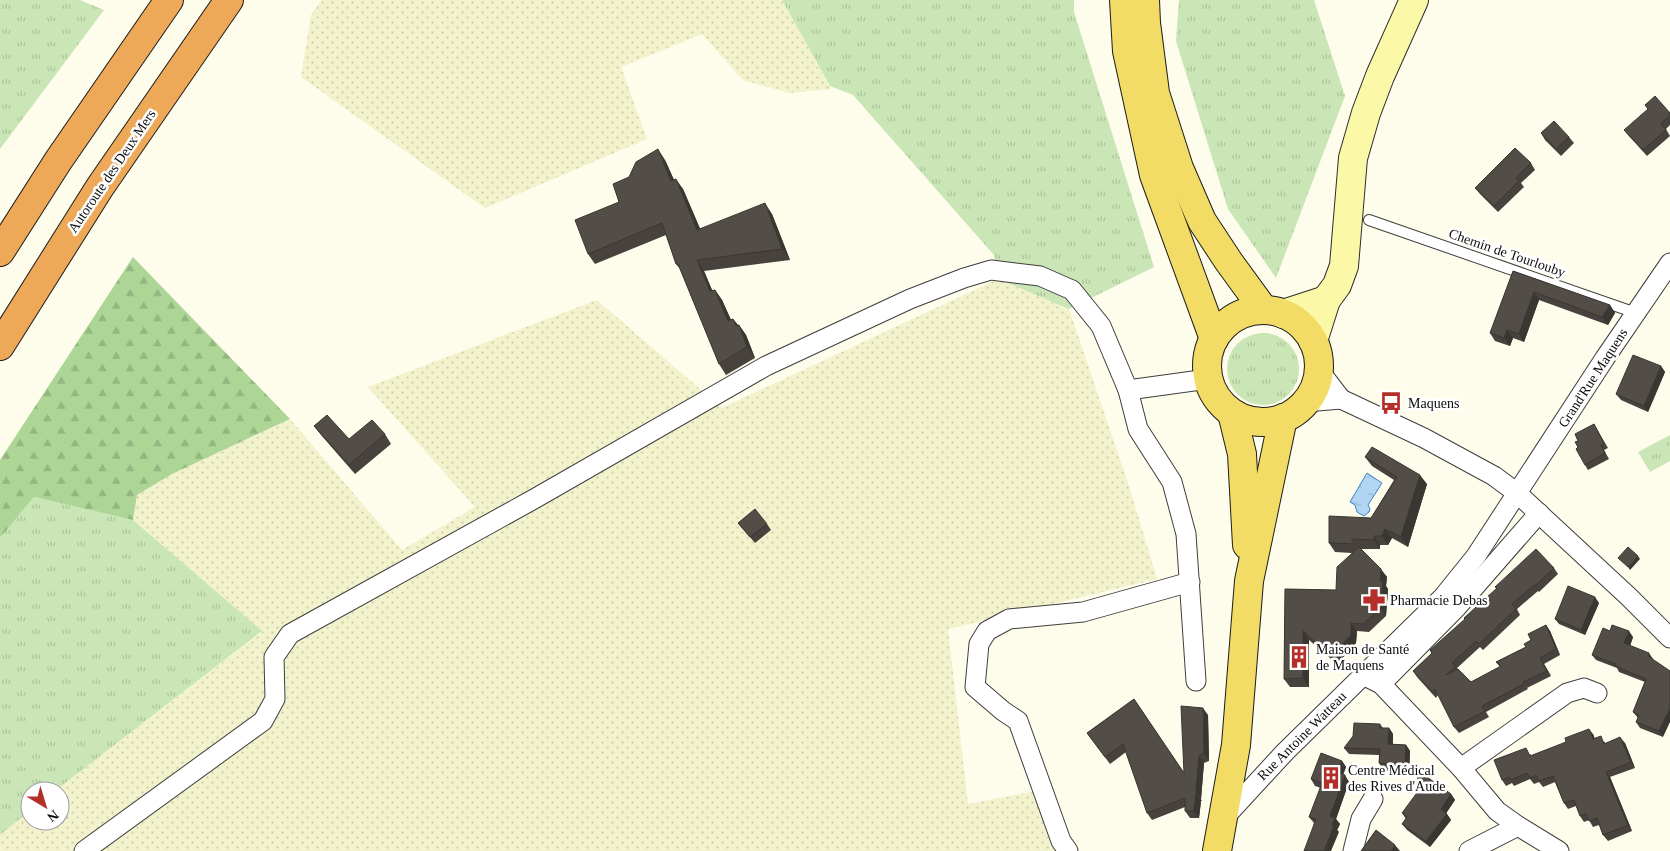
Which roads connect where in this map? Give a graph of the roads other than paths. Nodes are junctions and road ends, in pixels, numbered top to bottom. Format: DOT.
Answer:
graph roads {
  1 [pos="169,0"];
  2 [pos="229,0"];
  3 [pos="1124,0"];
  4 [pos="1145,0"];
  5 [pos="1411,2"];
  6 [pos="1369,220"];
  7 [pos="0,252"];
  8 [pos="1670,263"];
  9 [pos="1326,300"];
  10 [pos="1273,312"];
  11 [pos="1636,313"];
  12 [pos="1214,339"];
  13 [pos="1313,341"];
  14 [pos="0,346"];
  15 [pos="1318,369"];
  16 [pos="1208,379"];
  17 [pos="1128,390"];
  18 [pos="1341,399"];
  19 [pos="1304,402"];
  20 [pos="1232,413"];
  21 [pos="1283,418"];
  22 [pos="1517,493"];
  23 [pos="1538,513"];
  24 [pos="1249,581"];
  25 [pos="1190,582"];
  26 [pos="1670,638"];
  27 [pos="1362,675"];
  28 [pos="1196,681"];
  29 [pos="1382,684"];
  30 [pos="1597,693"];
  31 [pos="1461,768"];
  32 [pos="1373,799"];
  33 [pos="1223,819"];
  34 [pos="1518,826"];
  35 [pos="84,851"];
  36 [pos="1068,851"];
  37 [pos="1217,851"];
  38 [pos="1352,851"];
  39 [pos="1469,851"];
  40 [pos="1559,851"];
  1 -- 7 [label="highway"];
  2 -- 14 [label="highway, Autoroute des Deux Mers"];
  3 -- 12 [label="main road"];
  4 -- 10 [label="main road"];
  5 -- 9 [label="main road"];
  6 -- 11 [label="lane, Chemin de Tourlouby"];
  8 -- 11 [label="street, Grand'Rue Maquens"];
  9 -- 10 [label="main road"];
  9 -- 13 [label="main road"];
  10 -- 12 [label="main road"];
  10 -- 13 [label="main road"];
  11 -- 22 [label="street, Grand'Rue Maquens"];
  12 -- 16 [label="main road"];
  13 -- 15 [label="main road"];
  15 -- 18 [label="street"];
  15 -- 19 [label="main road"];
  16 -- 17 [label="street"];
  16 -- 20 [label="main road"];
  17 -- 25 [label="street"];
  17 -- 35 [label="street"];
  18 -- 19 [label="street"];
  18 -- 22 [label="street"];
  19 -- 21 [label="main road"];
  20 -- 21 [label="main road"];
  20 -- 24 [label="main road"];
  21 -- 24 [label="main road"];
  22 -- 23 [label="street"];
  22 -- 27 [label="street, Rue Antoine Watteau"];
  23 -- 26 [label="street"];
  23 -- 29 [label="street"];
  24 -- 33 [label="main road"];
  25 -- 28 [label="street"];
  25 -- 36 [label="street"];
  27 -- 29 [label="street"];
  27 -- 33 [label="street, Rue Antoine Watteau"];
  29 -- 31 [label="street"];
  30 -- 31 [label="street"];
  31 -- 34 [label="street"];
  32 -- 38 [label="street"];
  33 -- 37 [label="main road"];
  34 -- 39 [label="street"];
  34 -- 40 [label="street"];
}
